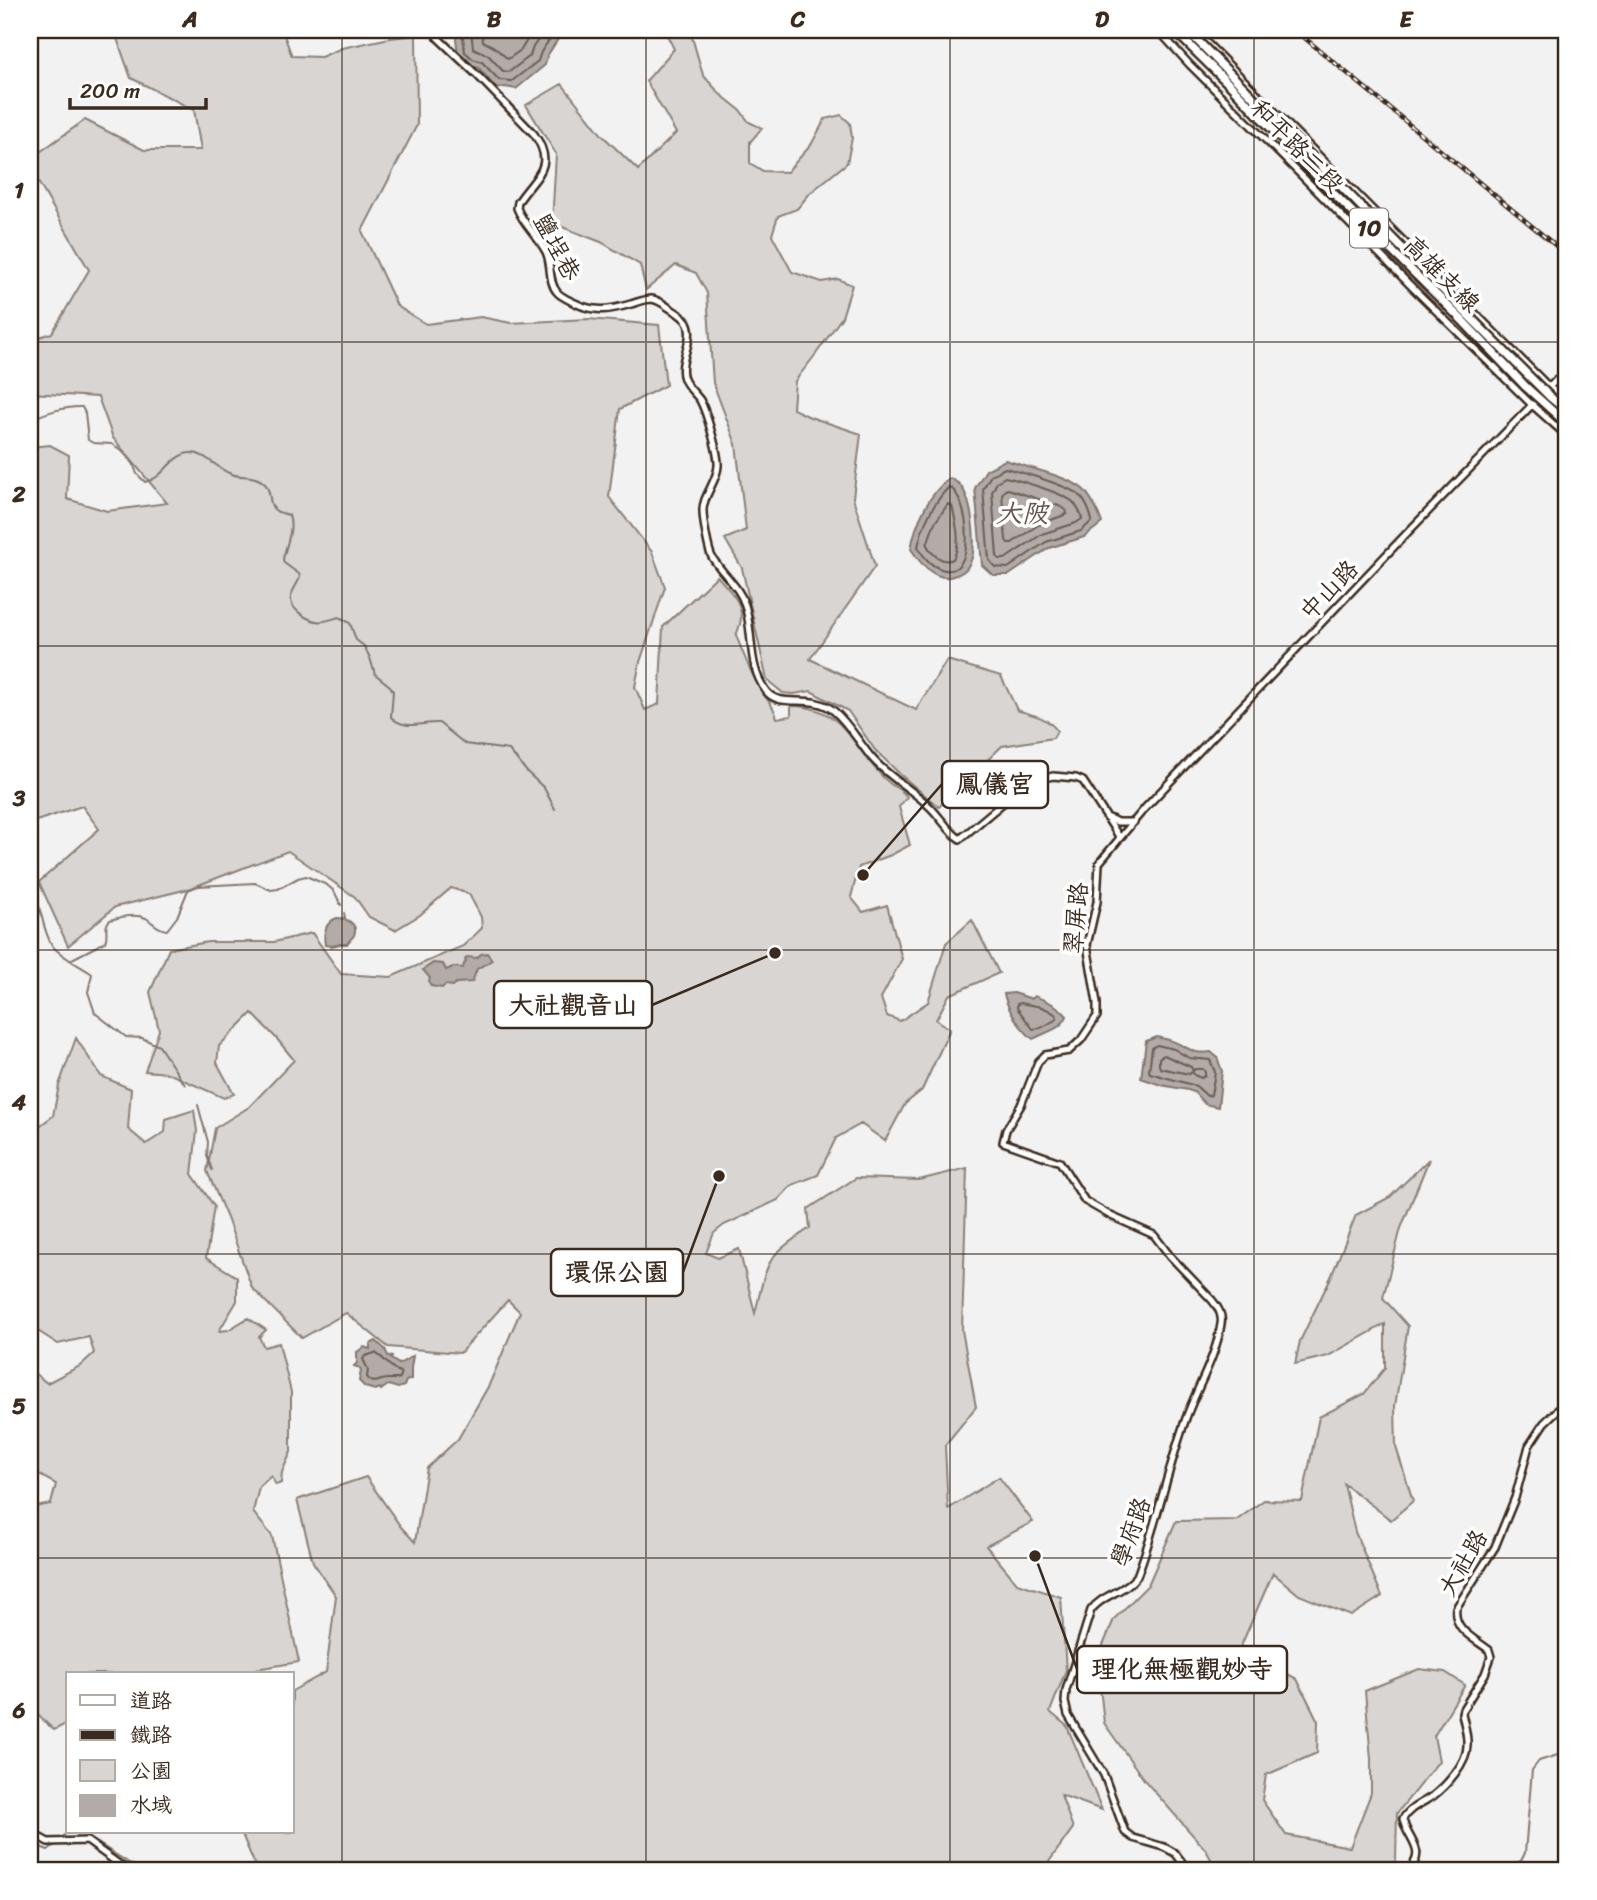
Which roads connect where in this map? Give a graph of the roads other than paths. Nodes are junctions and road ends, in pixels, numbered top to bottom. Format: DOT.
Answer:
graph roads {
  1 [pos="432,30"];
  2 [pos="1158,30"];
  3 [pos="1174,30"];
  4 [pos="1187,30"];
  5 [pos="1194,30"];
  6 [pos="1492,366"];
  7 [pos="1567,369"];
  8 [pos="1549,387"];
  9 [pos="1541,395"];
  10 [pos="1567,402"];
  11 [pos="1531,404"];
  12 [pos="1567,411"];
  13 [pos="1567,417"];
  14 [pos="1567,424"];
  15 [pos="1567,436"];
  16 [pos="1105,815"];
  17 [pos="1134,822"];
  18 [pos="1119,838"];
  19 [pos="1218,1307"];
  20 [pos="1567,1402"];
  21 [pos="30,1832"];
  22 [pos="127,1870"];
  23 [pos="1184,1870"];
  24 [pos="1408,1870"];
  1 -- 16 [label="street, 鹽埕巷"];
  2 -- 6 [label="street, 和平路二段"];
  3 -- 14 [label="highway, 高雄支線 / 10, bridge"];
  4 -- 12 [label="highway, 高雄支線 / 10, bridge"];
  5 -- 8 [label="street, 和平路二段"];
  6 -- 9 [label="street"];
  6 -- 11 [label="street, 和平路二段"];
  7 -- 8 [label="street, 中山路"];
  8 -- 9 [label="street, 中山路"];
  8 -- 10 [label="street, 和平路二段"];
  9 -- 11 [label="street, 中山路"];
  9 -- 13 [label="street"];
  11 -- 15 [label="street, 和平路二段"];
  11 -- 17 [label="street, 中山路"];
  16 -- 17 [label="street"];
  16 -- 18 [label="street"];
  17 -- 18 [label="street, 中山路"];
  18 -- 19 [label="street, 翠屏路"];
  19 -- 23 [label="street, 學府路"];
  20 -- 24 [label="street, 大社路"];
  21 -- 22 [label="street"];
}
